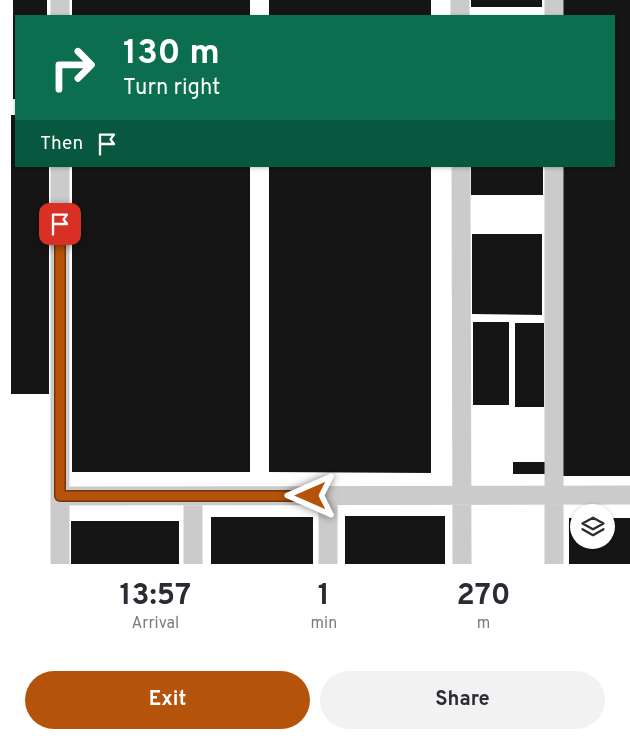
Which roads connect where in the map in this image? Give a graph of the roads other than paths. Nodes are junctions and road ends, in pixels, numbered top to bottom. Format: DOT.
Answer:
graph roads {
  1 [pos="60,0"];
  2 [pos="460,0"];
  3 [pos="554,0"];
  4 [pos="60,15"];
  5 [pos="460,15"];
  6 [pos="554,15"];
  7 [pos="60,167"];
  8 [pos="461,167"];
  9 [pos="554,167"];
  10 [pos="554,495"];
  11 [pos="630,495"];
  12 [pos="60,496"];
  13 [pos="193,496"];
  14 [pos="328,496"];
  15 [pos="462,496"];
  16 [pos="60,564"];
  17 [pos="193,564"];
  18 [pos="328,564"];
  19 [pos="462,564"];
  20 [pos="554,564"];
  1 -- 4 [label="lane"];
  2 -- 5 [label="lane"];
  3 -- 6 [label="lane"];
  7 -- 12 [label="lane"];
  8 -- 15 [label="lane"];
  9 -- 10 [label="lane"];
  10 -- 11 [label="lane"];
  10 -- 15 [label="lane"];
  10 -- 20 [label="lane"];
  12 -- 13 [label="lane"];
  12 -- 16 [label="lane"];
  13 -- 14 [label="lane"];
  13 -- 17 [label="lane"];
  14 -- 15 [label="lane"];
  14 -- 18 [label="lane"];
  15 -- 19 [label="lane"];
}
